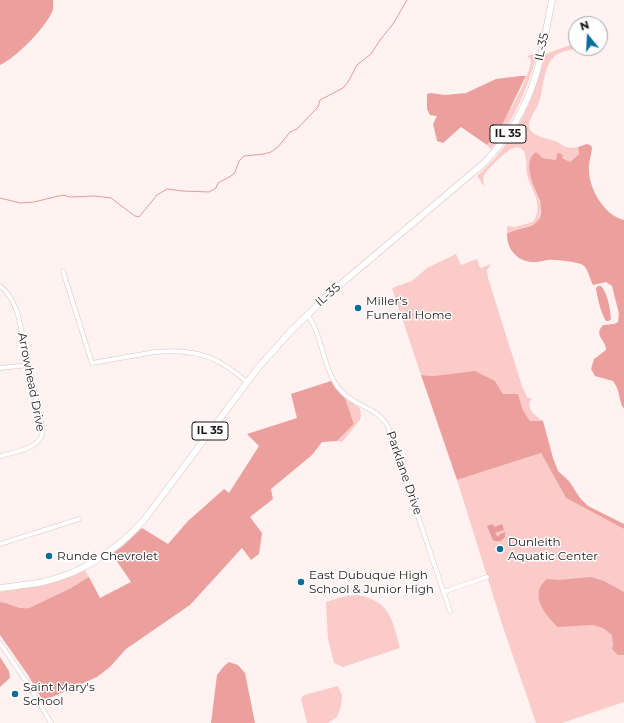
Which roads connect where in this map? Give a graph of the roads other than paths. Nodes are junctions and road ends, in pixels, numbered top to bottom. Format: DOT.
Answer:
graph roads {
  1 [pos="552,0"];
  2 [pos="63,271"];
  3 [pos="0,286"];
  4 [pos="307,314"];
  5 [pos="29,365"];
  6 [pos="0,368"];
  7 [pos="247,382"];
  8 [pos="0,456"];
  9 [pos="78,519"];
  10 [pos="0,544"];
  11 [pos="487,577"];
  12 [pos="0,588"];
  13 [pos="444,592"];
  14 [pos="450,611"];
  15 [pos="0,643"];
  16 [pos="51,723"];
  1 -- 4 [label="main road, IL-35 / IL 35"];
  2 -- 7 [label="street"];
  3 -- 5 [label="street, Arrowhead Drive"];
  4 -- 7 [label="main road, IL-35 / IL 35"];
  4 -- 13 [label="street, Parklane Drive"];
  5 -- 6 [label="street"];
  5 -- 8 [label="street, Arrowhead Drive"];
  7 -- 12 [label="main road, IL-35 / IL 35"];
  9 -- 10 [label="street"];
  11 -- 13 [label="street"];
  13 -- 14 [label="street, Parklane Drive"];
  15 -- 16 [label="street"];
}
